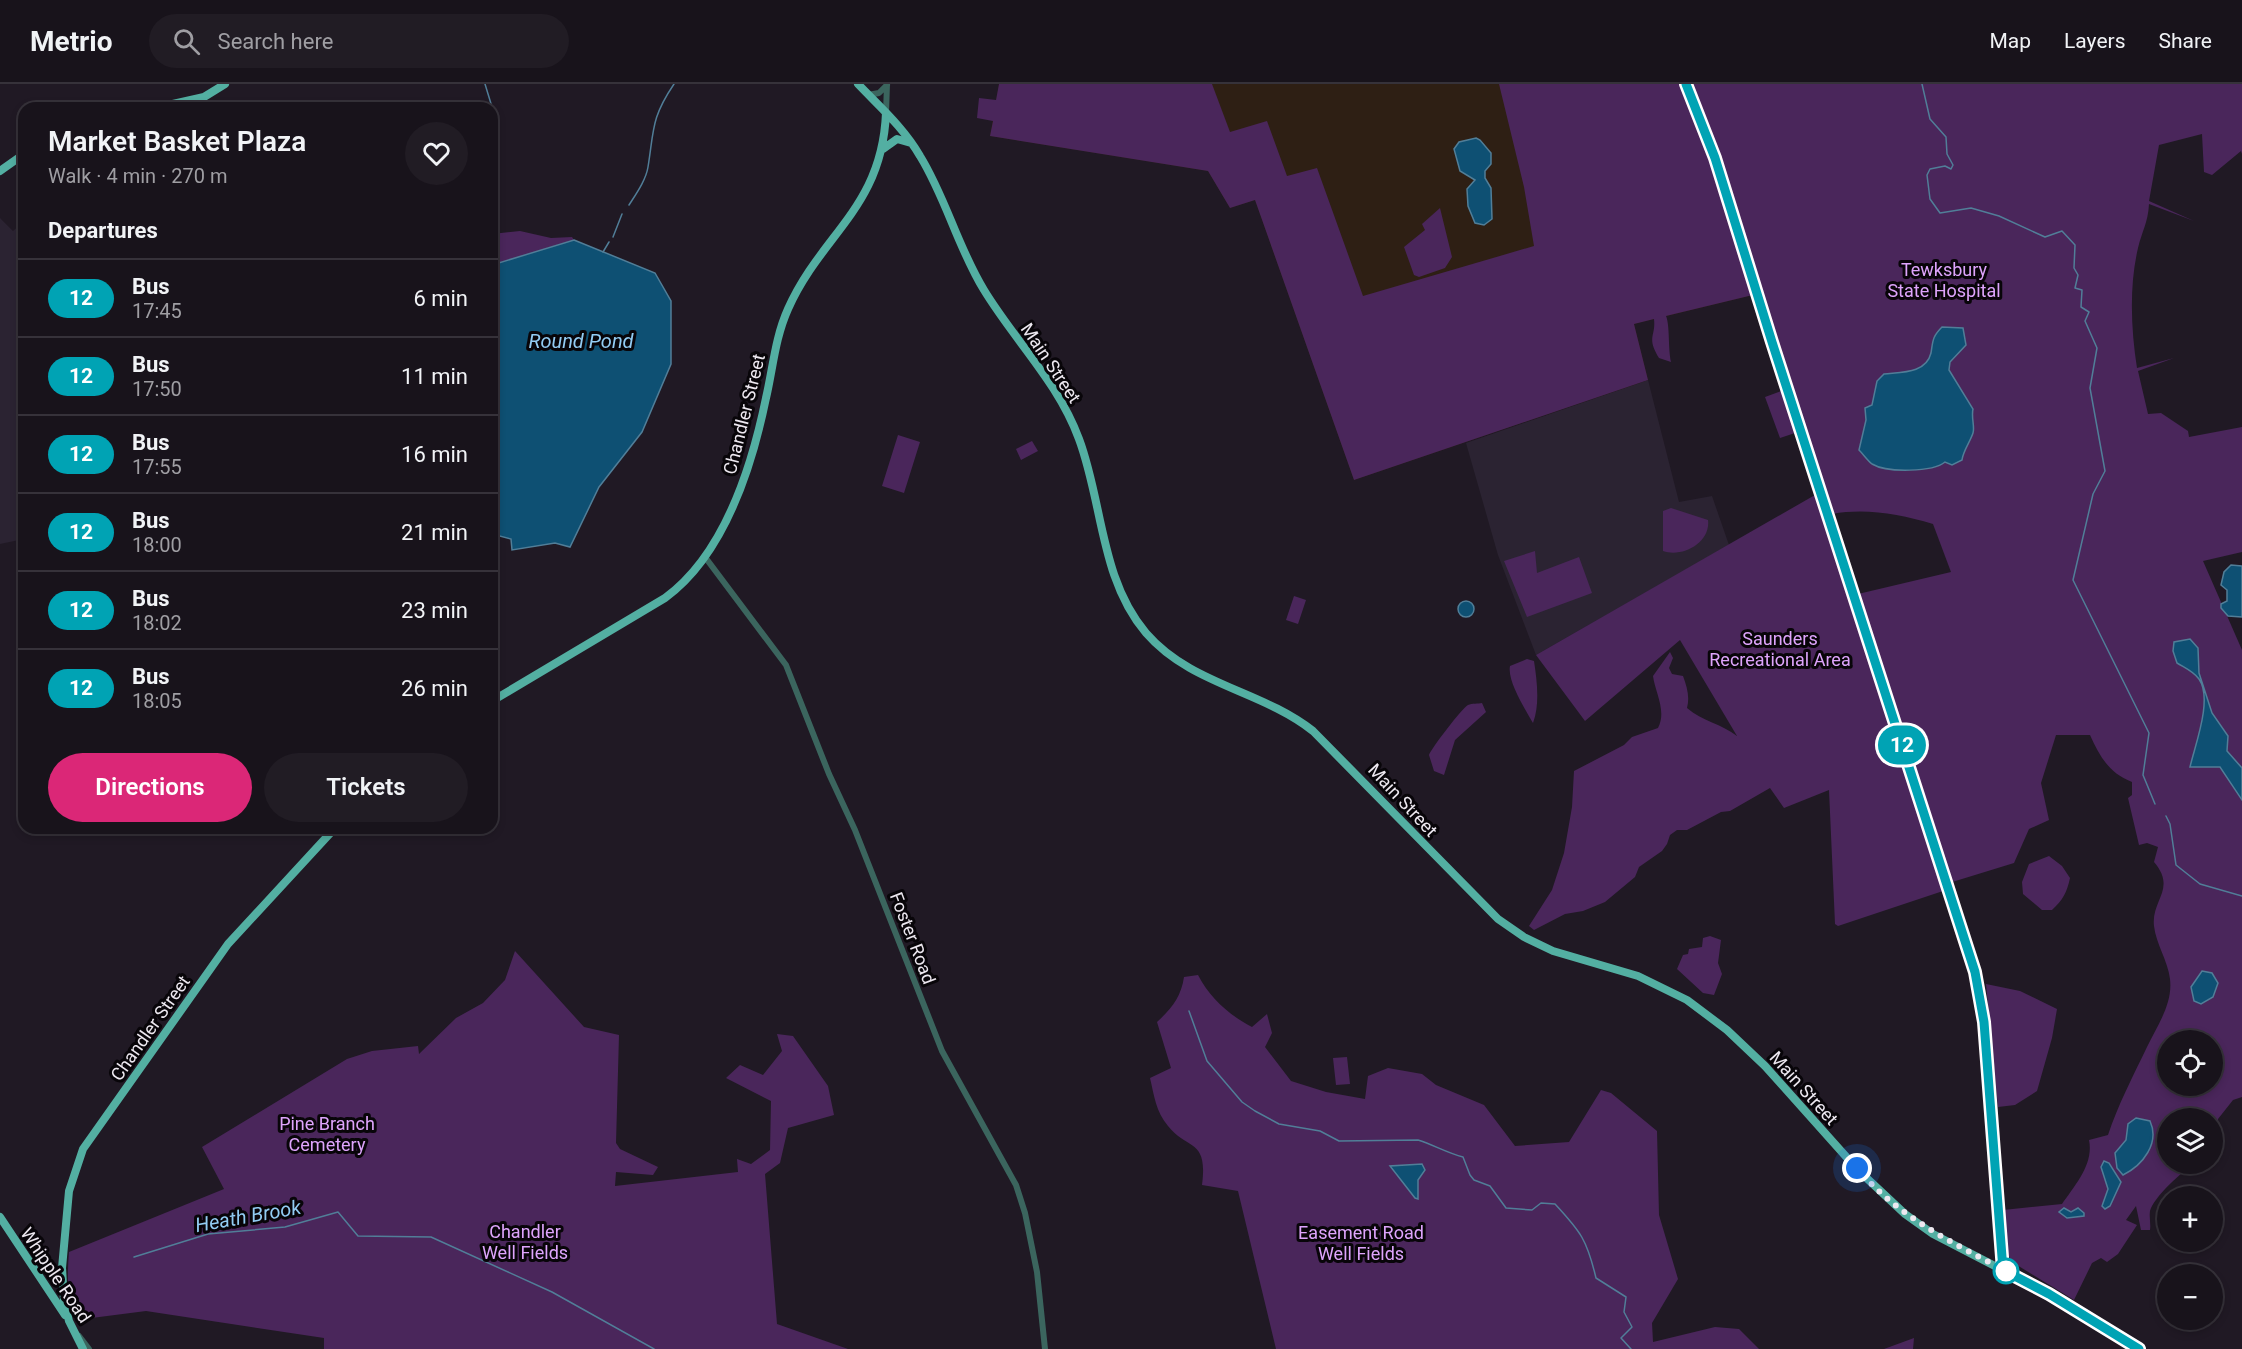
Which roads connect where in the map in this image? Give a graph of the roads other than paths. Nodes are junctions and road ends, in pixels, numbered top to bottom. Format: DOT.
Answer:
graph roads {
  1 [pos="225,84"];
  2 [pos="858,84"];
  3 [pos="887,84"];
  4 [pos="1686,84"];
  5 [pos="868,94"];
  6 [pos="182,102"];
  7 [pos="886,113"];
  8 [pos="913,144"];
  9 [pos="883,149"];
  10 [pos="18,158"];
  11 [pos="0,171"];
  12 [pos="705,557"];
  13 [pos="498,697"];
  14 [pos="329,834"];
  15 [pos="0,1217"];
  16 [pos="2003,1270"];
  17 [pos="63,1280"];
  18 [pos="47,1288"];
  19 [pos="69,1321"];
  20 [pos="83,1349"];
  21 [pos="89,1349"];
  22 [pos="1045,1349"];
  23 [pos="2139,1349"];
  1 -- 6 [label="main road"];
  2 -- 5 [label="main road, Main Street"];
  3 -- 5 [label="street"];
  3 -- 7 [label="street, Chandler Street"];
  4 -- 16 [label="street"];
  5 -- 7 [label="main road, Main Street"];
  7 -- 8 [label="main road, Main Street"];
  7 -- 9 [label="main road, Chandler Street"];
  8 -- 9 [label="main road"];
  8 -- 16 [label="main road, Main Street"];
  9 -- 12 [label="main road, Chandler Street"];
  10 -- 11 [label="main road"];
  12 -- 13 [label="main road, Chandler Street"];
  12 -- 22 [label="street, Foster Road"];
  14 -- 17 [label="main road, Chandler Street"];
  15 -- 18 [label="main road, Whipple Road"];
  16 -- 23 [label="main road, Main Street"];
  17 -- 18 [label="main road"];
  17 -- 19 [label="main road, Chandler Street"];
  18 -- 19 [label="main road, Whipple Road"];
  19 -- 20 [label="main road, Chandler Street"];
  19 -- 21 [label="street, Whipple Road"];
}
